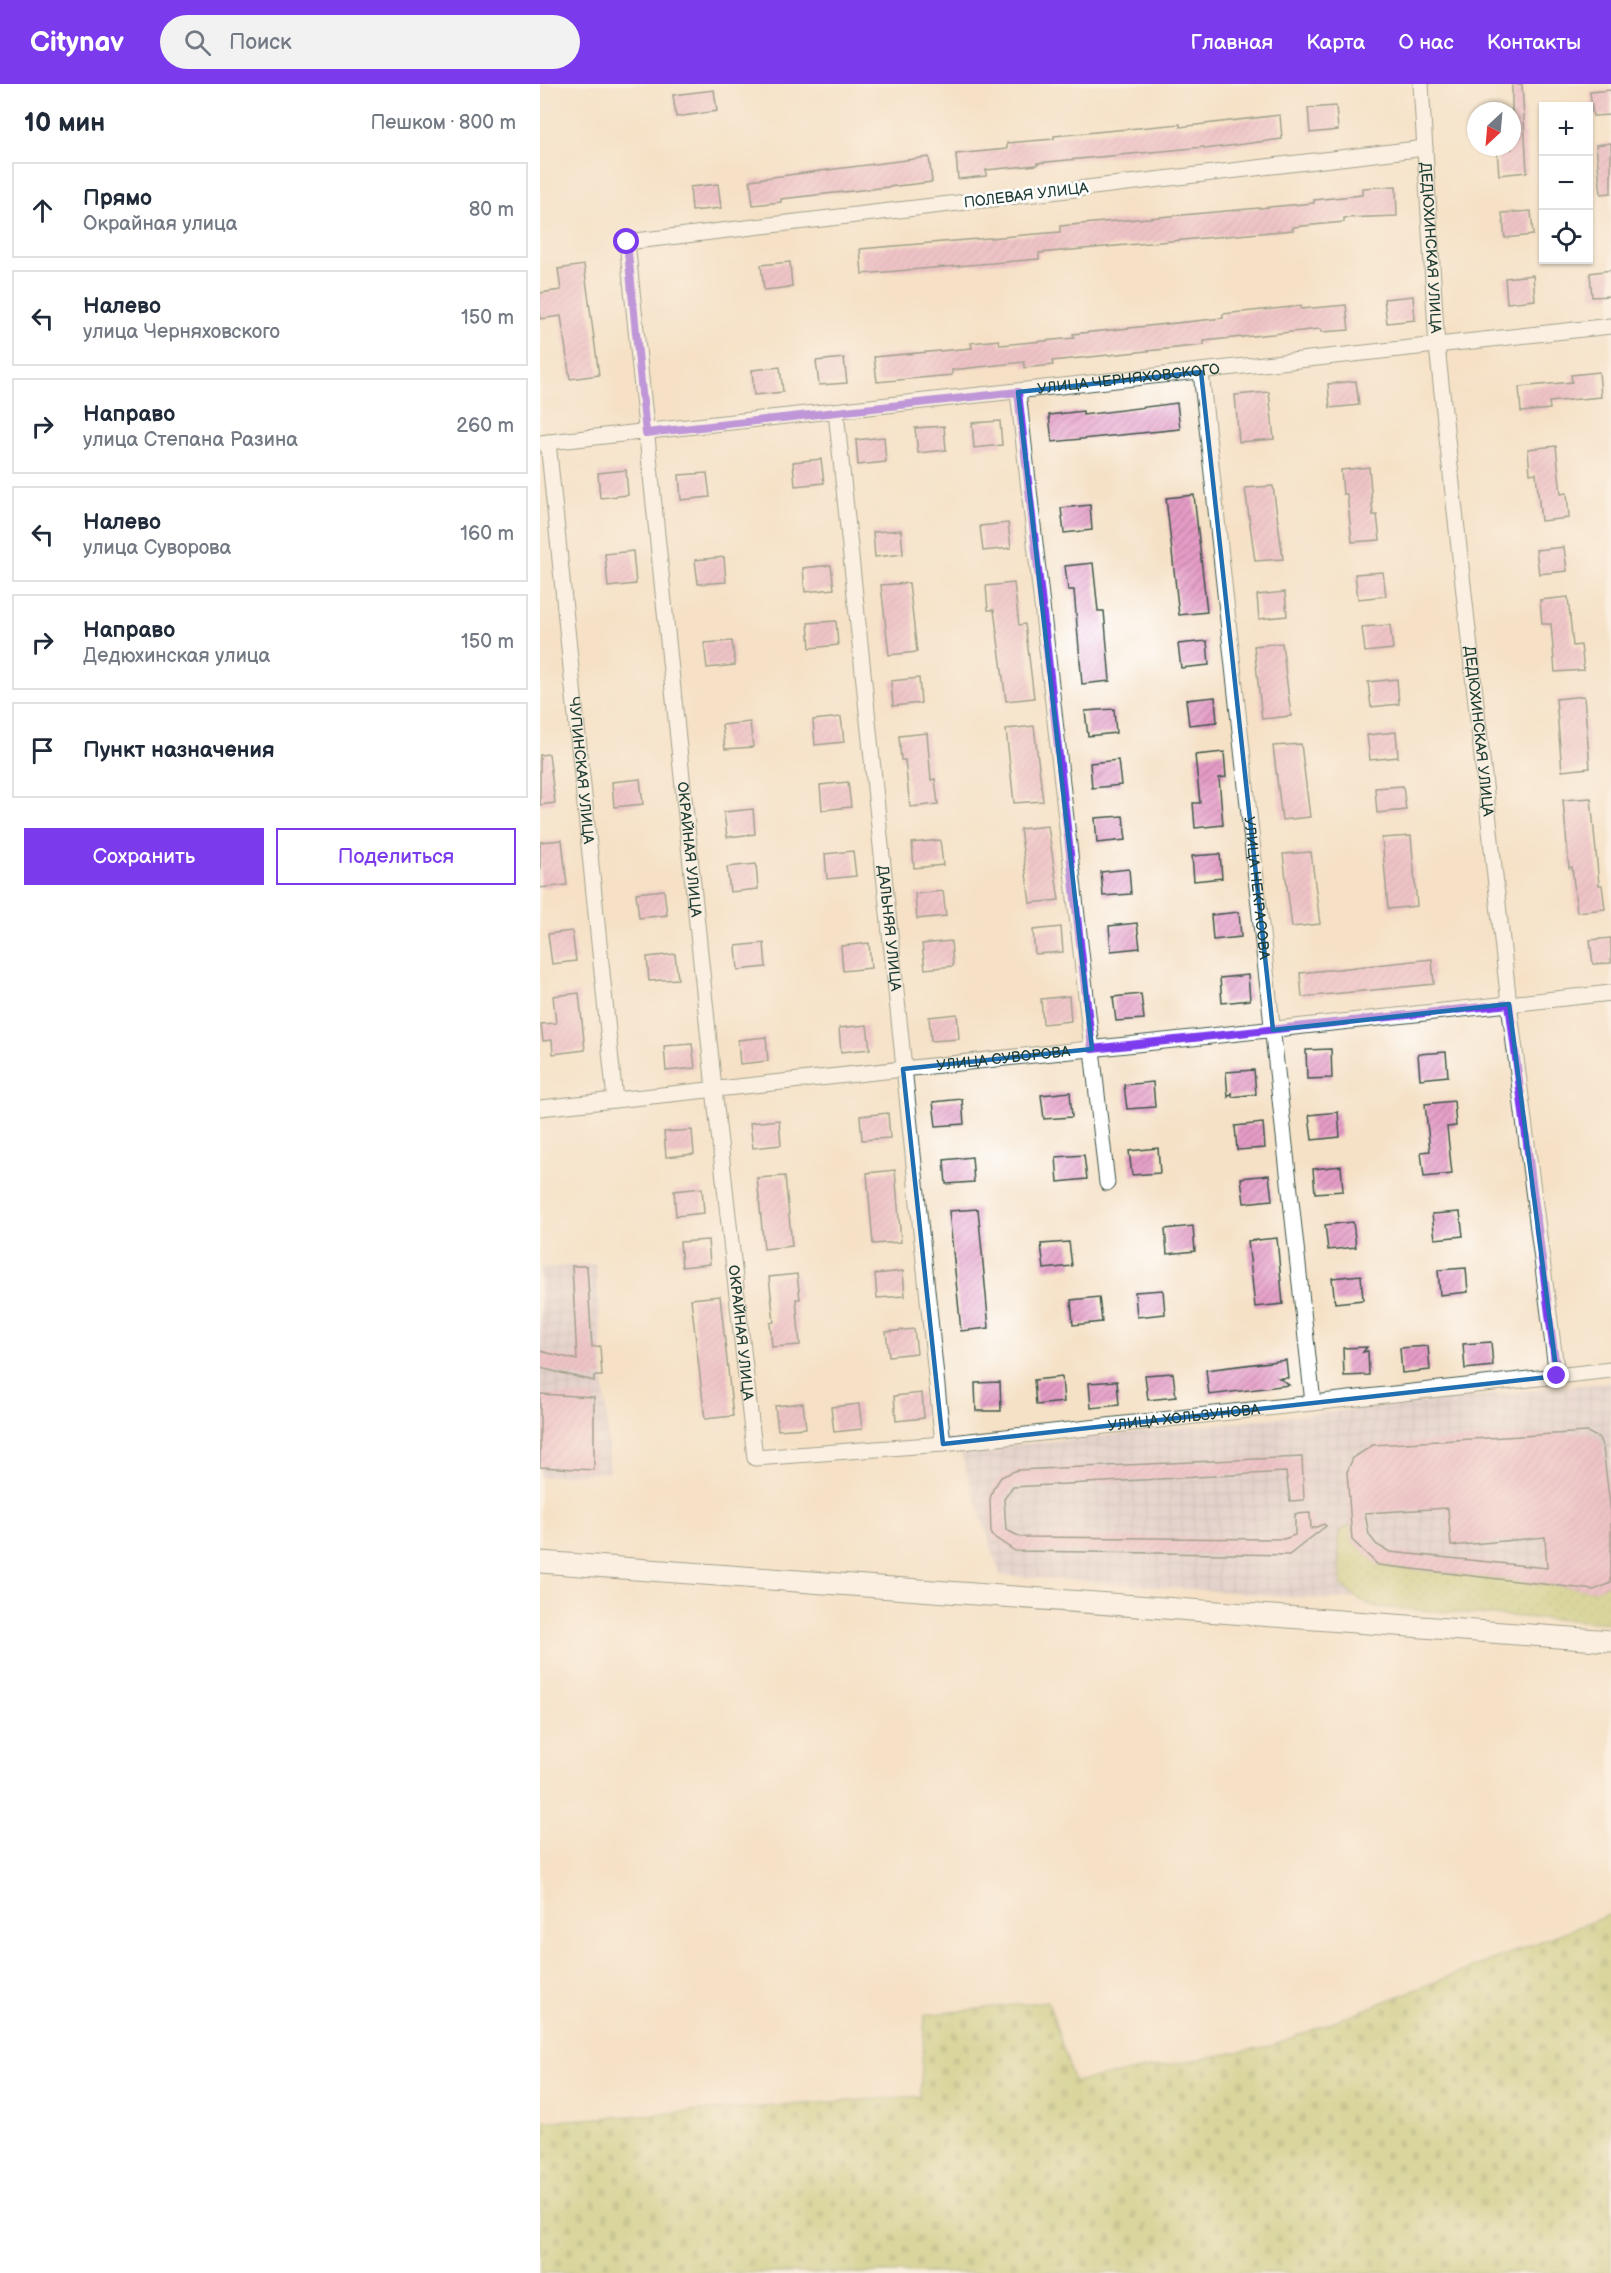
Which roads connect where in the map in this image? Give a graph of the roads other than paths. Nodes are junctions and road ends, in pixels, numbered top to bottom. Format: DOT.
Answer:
graph roads {
  1 [pos="1421,84"];
  2 [pos="1425,148"];
  3 [pos="627,242"];
  4 [pos="1611,326"];
  5 [pos="1437,347"];
  6 [pos="1201,372"];
  7 [pos="1018,392"];
  8 [pos="836,412"];
  9 [pos="646,433"];
  10 [pos="544,442"];
  11 [pos="1611,993"];
  12 [pos="1509,1004"];
  13 [pos="1273,1030"];
  14 [pos="1092,1049"];
  15 [pos="903,1069"];
  16 [pos="714,1089"];
  17 [pos="615,1100"];
  18 [pos="540,1108"];
  19 [pos="1107,1183"];
  20 [pos="1611,1370"];
  21 [pos="1557,1376"];
  22 [pos="1314,1403"];
  23 [pos="943,1444"];
  24 [pos="755,1458"];
  25 [pos="540,1562"];
  26 [pos="1611,1641"];
  1 -- 2 [label="street, ДЕДЮХИНСКАЯ УЛИЦА"];
  2 -- 3 [label="street, ПОЛЕВАЯ УЛИЦА"];
  2 -- 5 [label="street, ДЕДЮХИНСКАЯ УЛИЦА"];
  3 -- 9 [label="street, ОКРАЙНАЯ УЛИЦА"];
  4 -- 5 [label="street, УЛИЦА ЧЕРНЯХОВСКОГО"];
  5 -- 6 [label="street, УЛИЦА ЧЕРНЯХОВСКОГО"];
  5 -- 12 [label="street, ДЕДЮХИНСКАЯ УЛИЦА"];
  6 -- 7 [label="street, УЛИЦА ЧЕРНЯХОВСКОГО"];
  6 -- 13 [label="street, УЛИЦА НЕКРАСОВА"];
  7 -- 8 [label="street, УЛИЦА ЧЕРНЯХОВСКОГО"];
  7 -- 14 [label="street"];
  8 -- 9 [label="street, УЛИЦА ЧЕРНЯХОВСКОГО"];
  8 -- 15 [label="street, ДАЛЬНЯЯ УЛИЦА"];
  9 -- 10 [label="street, УЛИЦА ЧЕРНЯХОВСКОГО"];
  9 -- 16 [label="street, ОКРАЙНАЯ УЛИЦА"];
  10 -- 17 [label="street, ЧУПИНСКАЯ УЛИЦА"];
  11 -- 12 [label="street, УЛИЦА СУВОРОВА"];
  12 -- 13 [label="street, УЛИЦА СУВОРОВА"];
  12 -- 21 [label="street, ДЕДЮХИНСКАЯ УЛИЦА"];
  13 -- 14 [label="street, УЛИЦА СУВОРОВА"];
  13 -- 22 [label="street, УЛИЦА НЕКРАСОВА"];
  14 -- 15 [label="street, УЛИЦА СУВОРОВА"];
  14 -- 19 [label="street"];
  15 -- 16 [label="street, УЛИЦА СУВОРОВА"];
  15 -- 23 [label="street, ДАЛЬНЯЯ УЛИЦА"];
  16 -- 17 [label="street, УЛИЦА СУВОРОВА"];
  16 -- 24 [label="street, ОКРАЙНАЯ УЛИЦА"];
  17 -- 18 [label="street, УЛИЦА СУВОРОВА"];
  20 -- 21 [label="street, УЛИЦА ХОЛЬЗУНОВА"];
  21 -- 22 [label="street, УЛИЦА ХОЛЬЗУНОВА"];
  22 -- 23 [label="street, УЛИЦА ХОЛЬЗУНОВА"];
  23 -- 24 [label="street, УЛИЦА ХОЛЬЗУНОВА"];
  25 -- 26 [label="main road"];
}
